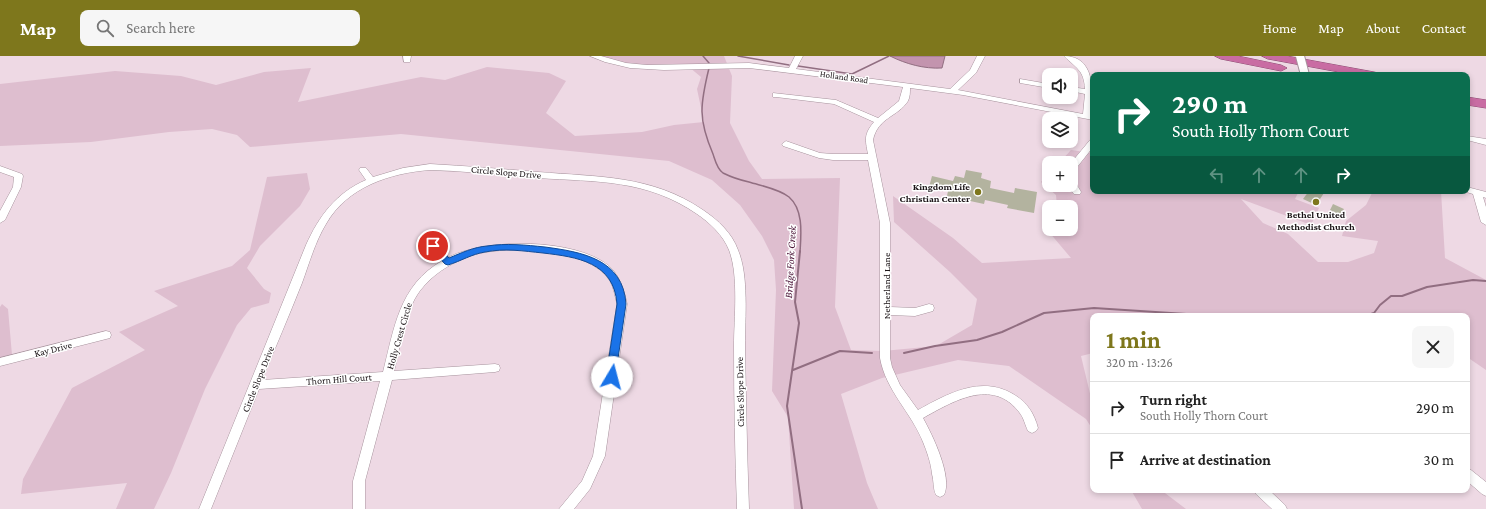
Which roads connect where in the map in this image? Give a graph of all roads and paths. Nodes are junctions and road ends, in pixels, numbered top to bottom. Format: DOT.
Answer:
graph roads {
  1 [pos="594,56"];
  2 [pos="799,56"];
  3 [pos="981,56"];
  4 [pos="1068,56"];
  5 [pos="1221,56"];
  6 [pos="1268,56"];
  7 [pos="1300,56"];
  8 [pos="790,70"];
  9 [pos="1304,72"];
  10 [pos="1306,72"];
  11 [pos="1357,72"];
  12 [pos="1023,81"];
  13 [pos="1042,85"];
  14 [pos="908,86"];
  15 [pos="1078,90"];
  16 [pos="952,91"];
  17 [pos="1470,91"];
  18 [pos="1088,92"];
  19 [pos="1486,94"];
  20 [pos="776,95"];
  21 [pos="1470,101"];
  22 [pos="1486,104"];
  23 [pos="1090,117"];
  24 [pos="879,121"];
  25 [pos="1470,139"];
  26 [pos="1486,142"];
  27 [pos="786,144"];
  28 [pos="1090,146"];
  29 [pos="871,157"];
  30 [pos="1078,160"];
  31 [pos="0,169"];
  32 [pos="363,170"];
  33 [pos="371,180"];
  34 [pos="1470,191"];
  35 [pos="1481,194"];
  36 [pos="1,216"];
  37 [pos="1486,222"];
  38 [pos="433,246"];
  39 [pos="448,262"];
  40 [pos="929,308"];
  41 [pos="886,311"];
  42 [pos="106,336"];
  43 [pos="0,362"];
  44 [pos="495,368"];
  45 [pos="387,376"];
  46 [pos="255,385"];
  47 [pos="916,416"];
  48 [pos="1032,428"];
  49 [pos="1470,477"];
  50 [pos="1486,490"];
  51 [pos="940,491"];
  52 [pos="1263,493"];
  53 [pos="205,509"];
  54 [pos="359,509"];
  55 [pos="565,509"];
  56 [pos="743,509"];
  57 [pos="1281,509"];
  1 -- 8 [label="street, Holland Road"];
  2 -- 8 [label="street"];
  3 -- 16 [label="street"];
  4 -- 18 [label="street"];
  5 -- 10 [label="highway"];
  6 -- 11 [label="highway"];
  7 -- 9 [label="street, bridge"];
  8 -- 14 [label="street, Holland Road"];
  12 -- 13 [label="street"];
  14 -- 16 [label="street, Holland Road"];
  14 -- 24 [label="street, Netherland Lane"];
  15 -- 18 [label="street"];
  16 -- 23 [label="street, Holland Road"];
  17 -- 19 [label="highway"];
  18 -- 23 [label="street"];
  20 -- 24 [label="street"];
  21 -- 22 [label="highway"];
  24 -- 29 [label="street, Netherland Lane"];
  25 -- 26 [label="street"];
  27 -- 29 [label="street"];
  28 -- 30 [label="street"];
  29 -- 41 [label="street, Netherland Lane"];
  31 -- 36 [label="street"];
  32 -- 33 [label="street"];
  33 -- 46 [label="street, Circle Slope Drive"];
  33 -- 56 [label="street, Circle Slope Drive"];
  34 -- 35 [label="street"];
  35 -- 37 [label="street"];
  38 -- 39 [label="street"];
  39 -- 45 [label="street, Holly Crest Circle"];
  39 -- 55 [label="street, Holly Crest Circle"];
  40 -- 41 [label="street"];
  41 -- 47 [label="street, Netherland Lane"];
  42 -- 43 [label="street, Kay Drive"];
  44 -- 45 [label="street, Thorn Hill Court"];
  45 -- 46 [label="street, Thorn Hill Court"];
  45 -- 54 [label="street, Holly Crest Circle"];
  46 -- 53 [label="street, Circle Slope Drive"];
  47 -- 48 [label="street"];
  47 -- 51 [label="street, Netherland Lane"];
  49 -- 50 [label="street"];
  52 -- 57 [label="street"];
}
